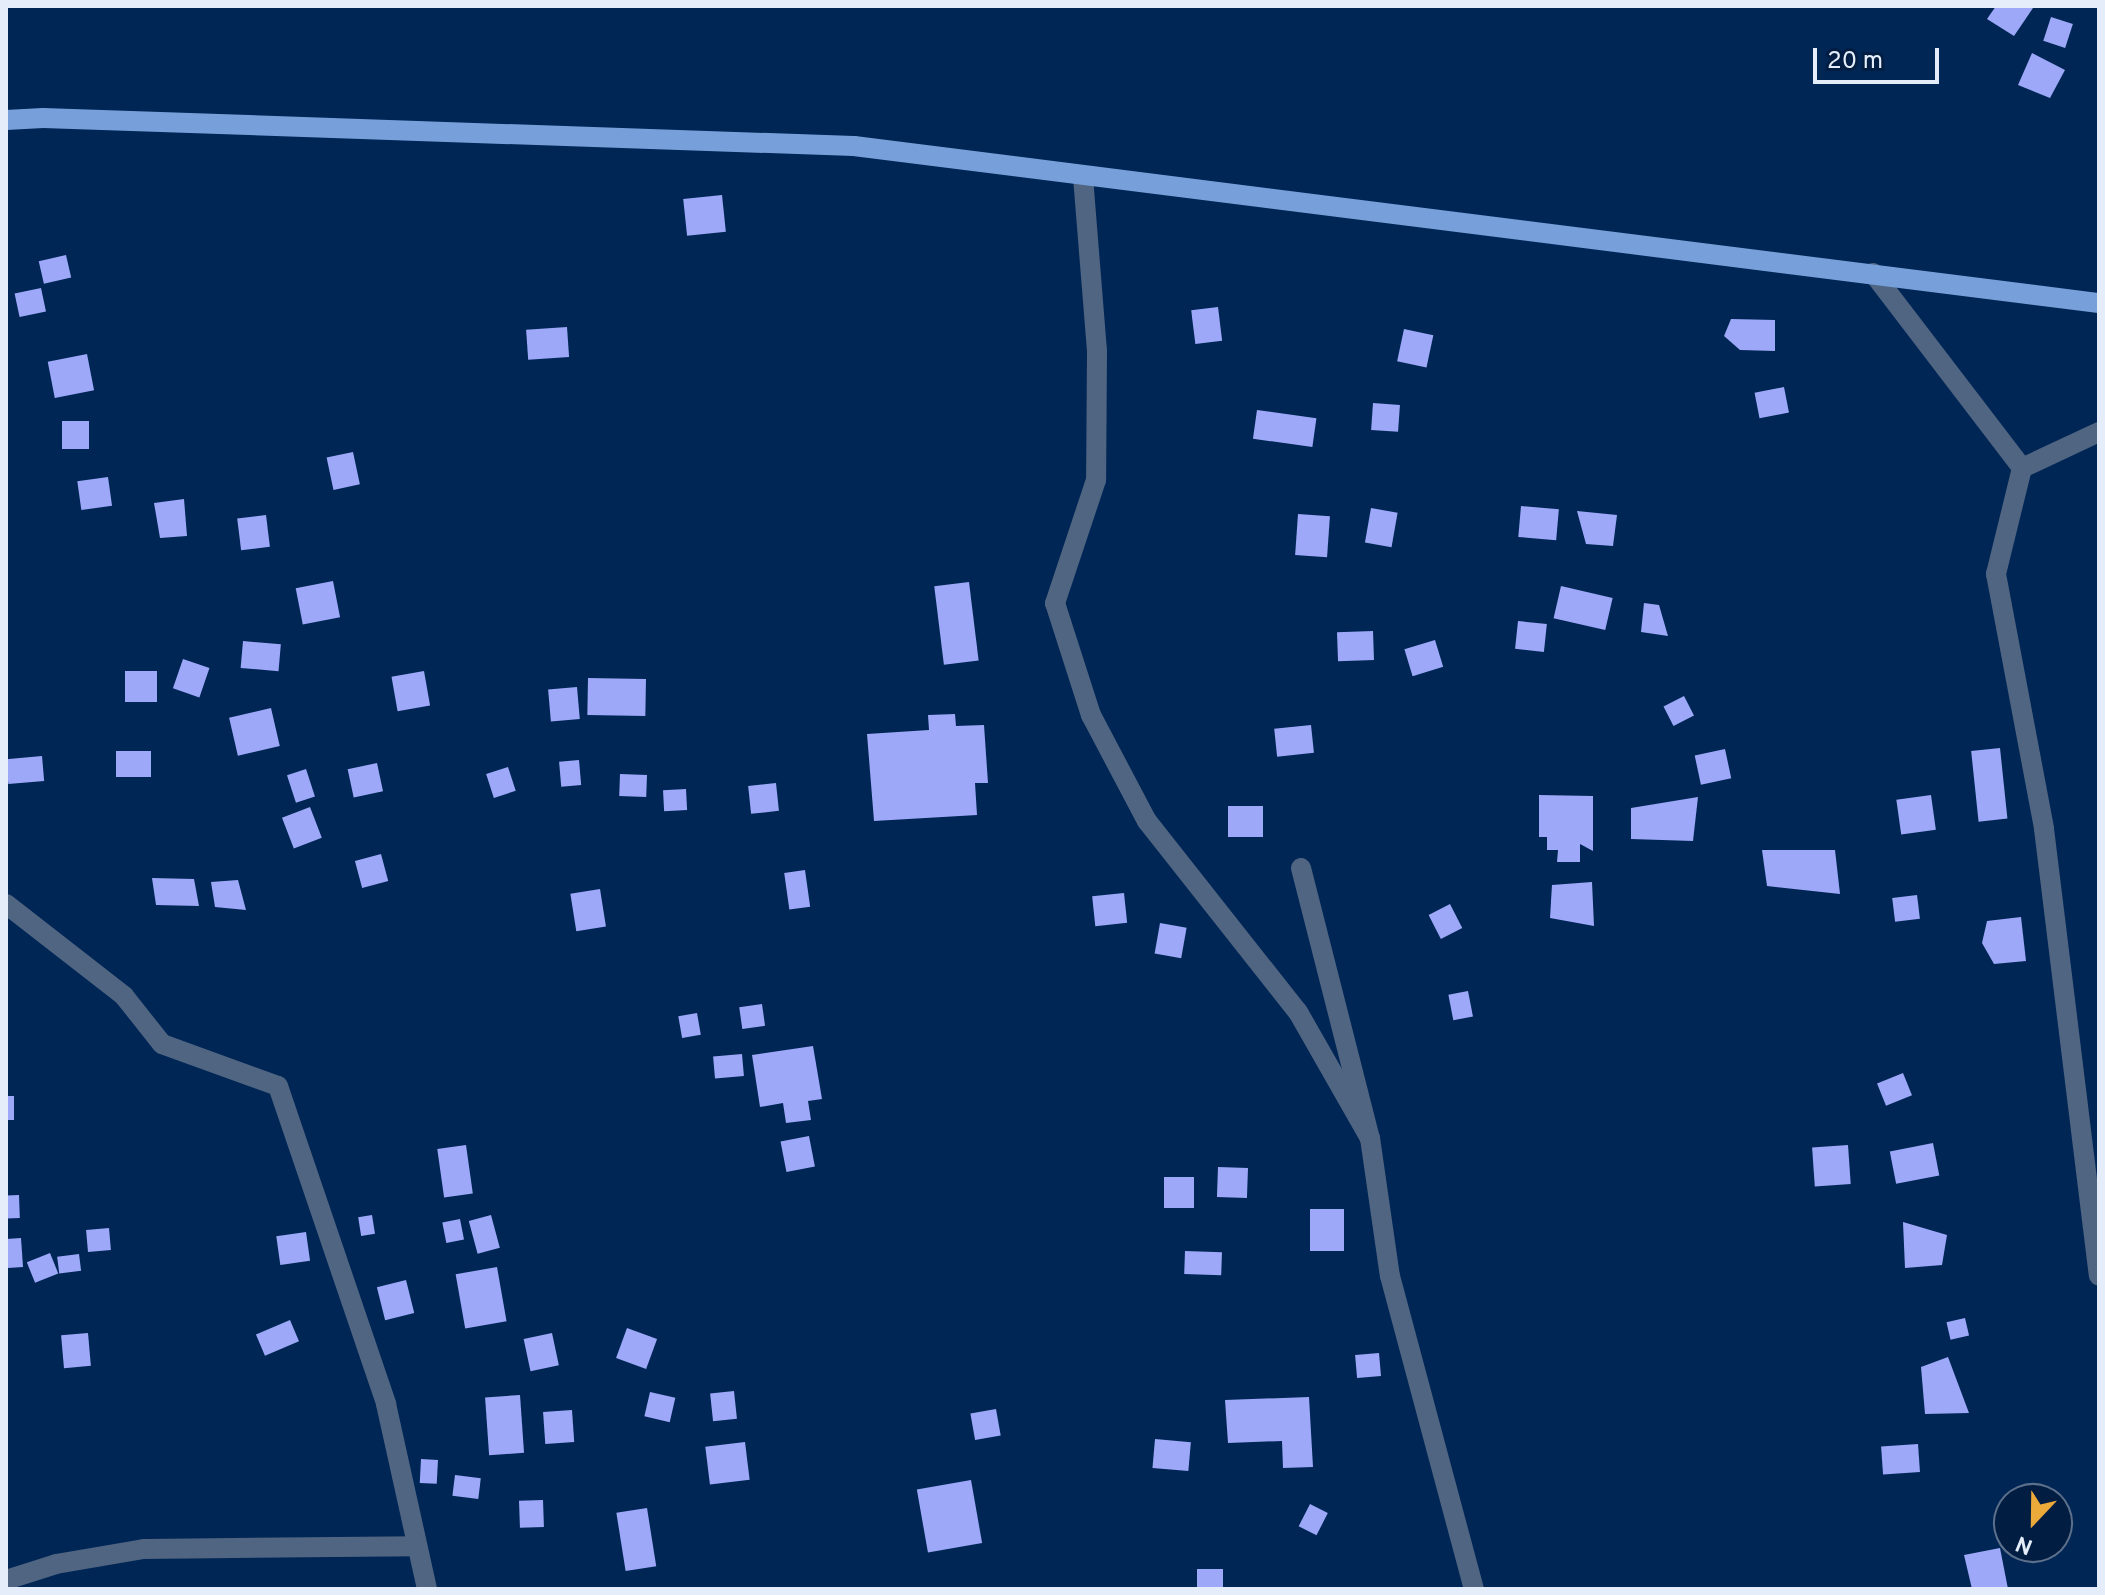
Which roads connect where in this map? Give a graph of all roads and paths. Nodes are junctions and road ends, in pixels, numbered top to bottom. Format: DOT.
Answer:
graph roads {
  1 [pos="6,120"];
  2 [pos="1083,177"];
  3 [pos="1873,273"];
  4 [pos="2099,303"];
  5 [pos="2099,432"];
  6 [pos="2022,468"];
  7 [pos="1301,868"];
  8 [pos="6,904"];
  9 [pos="1370,1138"];
  10 [pos="2099,1276"];
  11 [pos="417,1546"];
  12 [pos="6,1580"];
  13 [pos="427,1589"];
  14 [pos="1474,1589"];
  1 -- 2 [label="main road"];
  2 -- 3 [label="main road"];
  2 -- 9 [label="street"];
  3 -- 4 [label="main road"];
  3 -- 6 [label="street"];
  5 -- 6 [label="street"];
  6 -- 10 [label="street"];
  7 -- 9 [label="street"];
  8 -- 11 [label="street"];
  9 -- 14 [label="street"];
  11 -- 12 [label="street"];
  11 -- 13 [label="street"];
}
